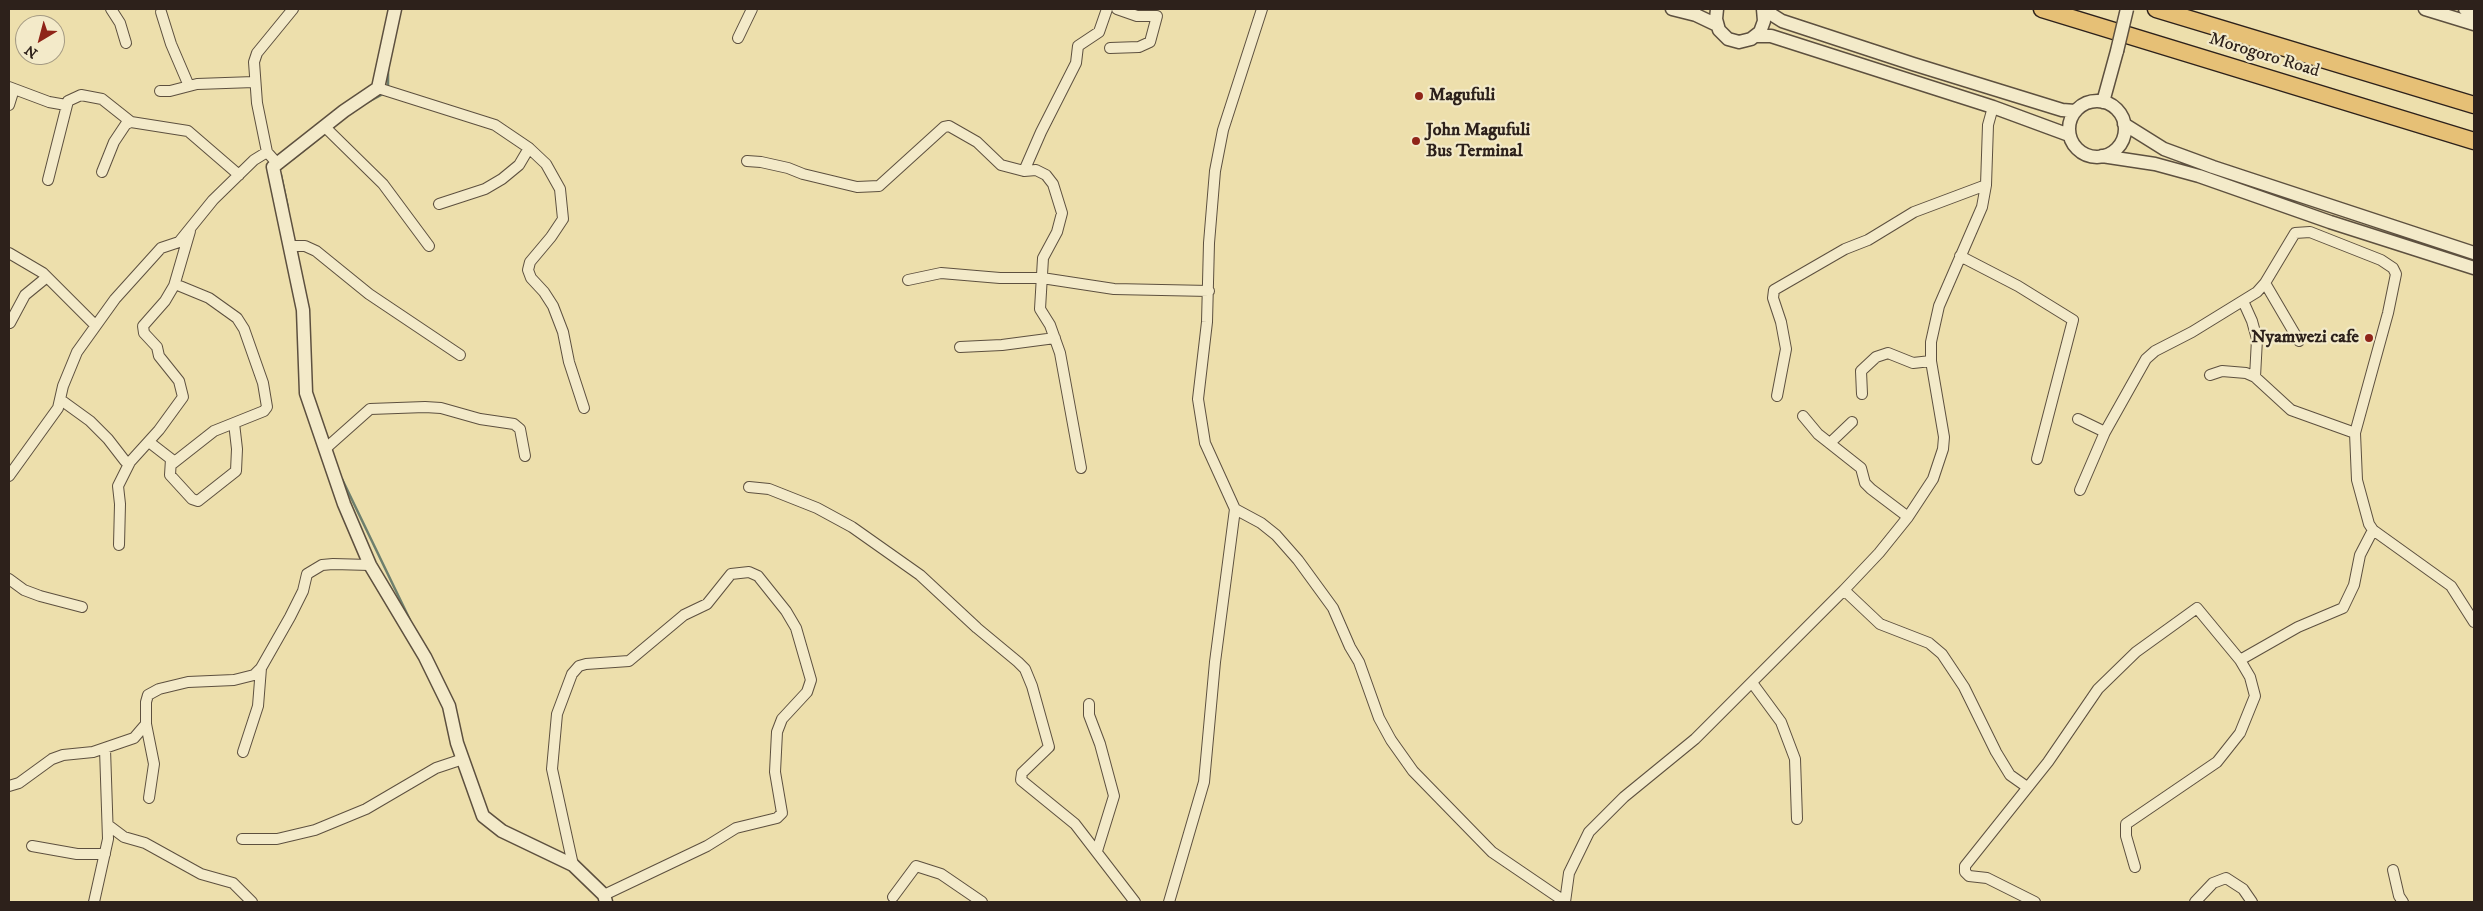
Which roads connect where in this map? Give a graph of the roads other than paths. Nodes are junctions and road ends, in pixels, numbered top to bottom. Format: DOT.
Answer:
graph roads {
  1 [pos="110,9"];
  2 [pos="293,9"];
  3 [pos="395,9"];
  4 [pos="752,9"];
  5 [pos="1107,9"];
  6 [pos="1118,9"];
  7 [pos="1262,9"];
  8 [pos="1672,9"];
  9 [pos="1717,9"];
  10 [pos="1763,9"];
  11 [pos="2042,9"];
  12 [pos="2126,9"];
  13 [pos="2156,9"];
  14 [pos="2425,9"];
  15 [pos="2465,9"];
  16 [pos="162,12"];
  17 [pos="2474,12"];
  18 [pos="2474,24"];
  19 [pos="1717,25"];
  20 [pos="1756,36"];
  21 [pos="738,38"];
  22 [pos="126,42"];
  23 [pos="1110,48"];
  24 [pos="254,82"];
  25 [pos="189,86"];
  26 [pos="11,88"];
  27 [pos="378,88"];
  28 [pos="160,91"];
  29 [pos="2103,102"];
  30 [pos="9,105"];
  31 [pos="66,105"];
  32 [pos="2474,105"];
  33 [pos="1993,107"];
  34 [pos="2075,112"];
  35 [pos="131,122"];
  36 [pos="2124,124"];
  37 [pos="326,125"];
  38 [pos="2069,135"];
  39 [pos="2474,141"];
  40 [pos="529,148"];
  41 [pos="266,152"];
  42 [pos="2102,156"];
  43 [pos="747,161"];
  44 [pos="276,162"];
  45 [pos="1024,170"];
  46 [pos="102,172"];
  47 [pos="239,175"];
  48 [pos="48,180"];
  49 [pos="1986,184"];
  50 [pos="439,204"];
  51 [pos="191,228"];
  52 [pos="290,246"];
  53 [pos="429,246"];
  54 [pos="9,253"];
  55 [pos="2474,253"];
  56 [pos="1960,256"];
  57 [pos="2474,268"];
  58 [pos="47,277"];
  59 [pos="1042,278"];
  60 [pos="908,280"];
  61 [pos="2266,283"];
  62 [pos="174,286"];
  63 [pos="1209,292"];
  64 [pos="2243,301"];
  65 [pos="10,322"];
  66 [pos="95,325"];
  67 [pos="1056,338"];
  68 [pos="2299,341"];
  69 [pos="960,347"];
  70 [pos="460,355"];
  71 [pos="1931,361"];
  72 [pos="2210,375"];
  73 [pos="2255,377"];
  74 [pos="1862,394"];
  75 [pos="1776,396"];
  76 [pos="61,400"];
  77 [pos="584,408"];
  78 [pos="1803,416"];
  79 [pos="2078,419"];
  80 [pos="1852,422"];
  81 [pos="234,423"];
  82 [pos="2105,432"];
  83 [pos="2355,433"];
  84 [pos="149,442"];
  85 [pos="1830,443"];
  86 [pos="325,449"];
  87 [pos="525,456"];
  88 [pos="2037,458"];
  89 [pos="130,462"];
  90 [pos="172,464"];
  91 [pos="1081,468"];
  92 [pos="9,476"];
  93 [pos="749,487"];
  94 [pos="2080,490"];
  95 [pos="1235,509"];
  96 [pos="1908,517"];
  97 [pos="2373,530"];
  98 [pos="119,545"];
  99 [pos="370,564"];
  100 [pos="9,579"];
  101 [pos="1844,590"];
  102 [pos="82,607"];
  103 [pos="2474,622"];
  104 [pos="2240,660"];
  105 [pos="261,668"];
  106 [pos="1753,684"];
  107 [pos="1089,704"];
  108 [pos="146,724"];
  109 [pos="105,749"];
  110 [pos="243,752"];
  111 [pos="463,758"];
  112 [pos="9,786"];
  113 [pos="2027,787"];
  114 [pos="149,798"];
  115 [pos="1797,819"];
  116 [pos="108,825"];
  117 [pos="242,839"];
  118 [pos="32,846"];
  119 [pos="1097,851"];
  120 [pos="105,854"];
  121 [pos="573,865"];
  122 [pos="2134,867"];
  123 [pos="2393,870"];
  124 [pos="893,897"];
  125 [pos="605,899"];
  126 [pos="1564,901"];
  127 [pos="94,902"];
  128 [pos="252,902"];
  129 [pos="982,902"];
  130 [pos="1135,902"];
  131 [pos="1168,902"];
  132 [pos="2036,902"];
  133 [pos="2195,902"];
  134 [pos="2252,902"];
  135 [pos="2403,902"];
  1 -- 22 [label="street"];
  2 -- 24 [label="street"];
  3 -- 27 [label="street"];
  4 -- 21 [label="street"];
  5 -- 45 [label="street"];
  6 -- 23 [label="street"];
  7 -- 63 [label="street"];
  8 -- 19 [label="street"];
  9 -- 19 [label="street"];
  10 -- 20 [label="street"];
  10 -- 34 [label="street"];
  11 -- 39 [label="highway, Morogoro Road"];
  12 -- 29 [label="street, bridge"];
  13 -- 32 [label="highway, Morogoro Road"];
  14 -- 18 [label="street"];
  15 -- 17 [label="street"];
  16 -- 25 [label="street"];
  19 -- 20 [label="street"];
  20 -- 33 [label="street"];
  24 -- 25 [label="street"];
  24 -- 41 [label="street"];
  25 -- 28 [label="street"];
  26 -- 30 [label="street"];
  26 -- 31 [label="street"];
  27 -- 37 [label="street"];
  27 -- 40 [label="street"];
  29 -- 34 [label="street"];
  29 -- 36 [label="street"];
  31 -- 35 [label="street"];
  31 -- 48 [label="street"];
  33 -- 38 [label="street"];
  33 -- 49 [label="street"];
  34 -- 38 [label="street"];
  35 -- 46 [label="street"];
  35 -- 47 [label="street"];
  36 -- 42 [label="street"];
  36 -- 55 [label="street"];
  37 -- 44 [label="street"];
  37 -- 53 [label="street"];
  38 -- 42 [label="street"];
  40 -- 50 [label="street"];
  40 -- 77 [label="street"];
  41 -- 44 [label="street"];
  41 -- 47 [label="street"];
  42 -- 57 [label="street"];
  43 -- 45 [label="street"];
  44 -- 52 [label="street"];
  45 -- 59 [label="street"];
  47 -- 51 [label="street"];
  49 -- 56 [label="street"];
  49 -- 75 [label="street"];
  51 -- 62 [label="street"];
  51 -- 66 [label="street"];
  52 -- 70 [label="street"];
  52 -- 86 [label="street"];
  54 -- 58 [label="street"];
  56 -- 71 [label="street"];
  56 -- 88 [label="street"];
  58 -- 65 [label="street"];
  58 -- 66 [label="street"];
  59 -- 60 [label="street"];
  59 -- 63 [label="street"];
  59 -- 67 [label="street"];
  61 -- 64 [label="street"];
  61 -- 68 [label="street"];
  61 -- 83 [label="street"];
  62 -- 81 [label="street"];
  62 -- 84 [label="street"];
  63 -- 95 [label="street"];
  64 -- 73 [label="street"];
  64 -- 82 [label="street"];
  66 -- 76 [label="street"];
  67 -- 69 [label="street"];
  67 -- 91 [label="street"];
  71 -- 74 [label="street"];
  71 -- 96 [label="street"];
  72 -- 73 [label="street"];
  73 -- 83 [label="street"];
  76 -- 89 [label="street"];
  76 -- 92 [label="street"];
  78 -- 85 [label="street"];
  79 -- 82 [label="street"];
  80 -- 85 [label="street"];
  81 -- 90 [label="street"];
  81 -- 90 [label="street"];
  82 -- 94 [label="street"];
  83 -- 97 [label="street"];
  84 -- 89 [label="street"];
  84 -- 90 [label="street"];
  85 -- 96 [label="street"];
  86 -- 87 [label="street"];
  86 -- 99 [label="street"];
  89 -- 98 [label="street"];
  93 -- 119 [label="street"];
  95 -- 126 [label="street"];
  95 -- 131 [label="street"];
  96 -- 101 [label="street"];
  97 -- 103 [label="street"];
  97 -- 104 [label="street"];
  99 -- 105 [label="street"];
  99 -- 111 [label="street"];
  100 -- 102 [label="street"];
  101 -- 106 [label="street"];
  101 -- 113 [label="street"];
  104 -- 113 [label="street"];
  104 -- 122 [label="street"];
  105 -- 108 [label="street"];
  105 -- 110 [label="street"];
  106 -- 115 [label="street"];
  106 -- 126 [label="street"];
  107 -- 119 [label="street"];
  108 -- 109 [label="street"];
  108 -- 114 [label="street"];
  109 -- 112 [label="street"];
  109 -- 116 [label="street"];
  111 -- 117 [label="street"];
  111 -- 121 [label="street"];
  113 -- 132 [label="street"];
  116 -- 120 [label="street"];
  116 -- 128 [label="street"];
  118 -- 120 [label="street"];
  119 -- 130 [label="street"];
  120 -- 127 [label="street"];
  121 -- 125 [label="street"];
  121 -- 125 [label="street"];
  123 -- 135 [label="street"];
  124 -- 129 [label="street"];
  133 -- 134 [label="street"];
}
